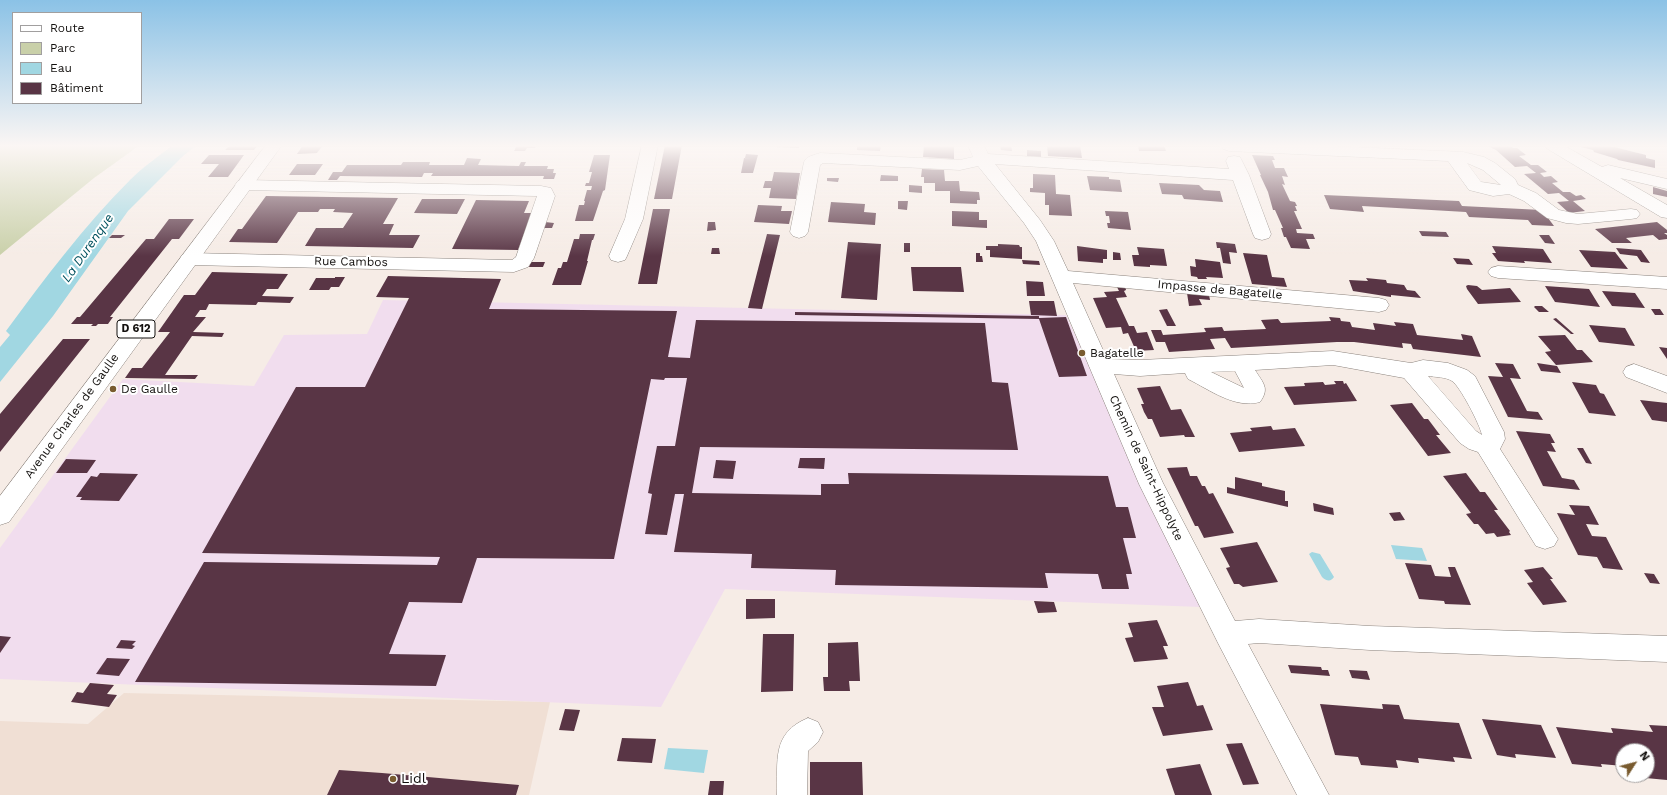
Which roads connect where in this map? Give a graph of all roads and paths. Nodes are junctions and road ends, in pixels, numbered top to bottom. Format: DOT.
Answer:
graph roads {
  1 [pos="246,182"];
  2 [pos="642,182"];
  3 [pos="808,182"];
  4 [pos="1002,182"];
  5 [pos="1243,182"];
  6 [pos="1472,182"];
  7 [pos="1508,182"];
  8 [pos="1615,182"];
  9 [pos="244,185"];
  10 [pos="1510,188"];
  11 [pos="1667,213"];
  12 [pos="1631,214"];
  13 [pos="799,232"];
  14 [pos="1262,234"];
  15 [pos="618,256"];
  16 [pos="189,259"];
  17 [pos="1498,272"];
  18 [pos="1062,278"];
  19 [pos="1667,283"];
  20 [pos="1379,305"];
  21 [pos="1241,363"];
  22 [pos="1099,366"];
  23 [pos="1192,366"];
  24 [pos="1411,371"];
  25 [pos="1634,372"];
  26 [pos="1667,385"];
  27 [pos="1486,446"];
  28 [pos="0,515"];
  29 [pos="1545,539"];
  30 [pos="1228,634"];
  31 [pos="1667,649"];
  32 [pos="808,732"];
  33 [pos="792,795"];
  34 [pos="1314,795"];
  1 -- 9 [label="street, Avenue Charles de Gaulle / D 612"];
  2 -- 15 [label="street"];
  3 -- 13 [label="street"];
  4 -- 18 [label="street, Chemin de Saint-Hippolyte"];
  5 -- 14 [label="street"];
  6 -- 10 [label="street"];
  7 -- 10 [label="street"];
  8 -- 11 [label="street"];
  9 -- 16 [label="street, Avenue Charles de Gaulle / D 612"];
  9 -- 16 [label="street, Rue Cambos"];
  10 -- 12 [label="street"];
  16 -- 28 [label="street, Avenue Charles de Gaulle / D 612"];
  17 -- 19 [label="street"];
  18 -- 20 [label="street, Impasse de Bagatelle"];
  18 -- 22 [label="street, Chemin de Saint-Hippolyte"];
  21 -- 23 [label="street"];
  21 -- 23 [label="street"];
  21 -- 24 [label="street"];
  22 -- 23 [label="street"];
  22 -- 30 [label="street, Chemin de Saint-Hippolyte"];
  24 -- 27 [label="street"];
  24 -- 27 [label="street"];
  25 -- 26 [label="street"];
  27 -- 29 [label="street"];
  30 -- 31 [label="street"];
  30 -- 34 [label="street, Chemin de Saint-Hippolyte"];
  32 -- 33 [label="street"];
}
